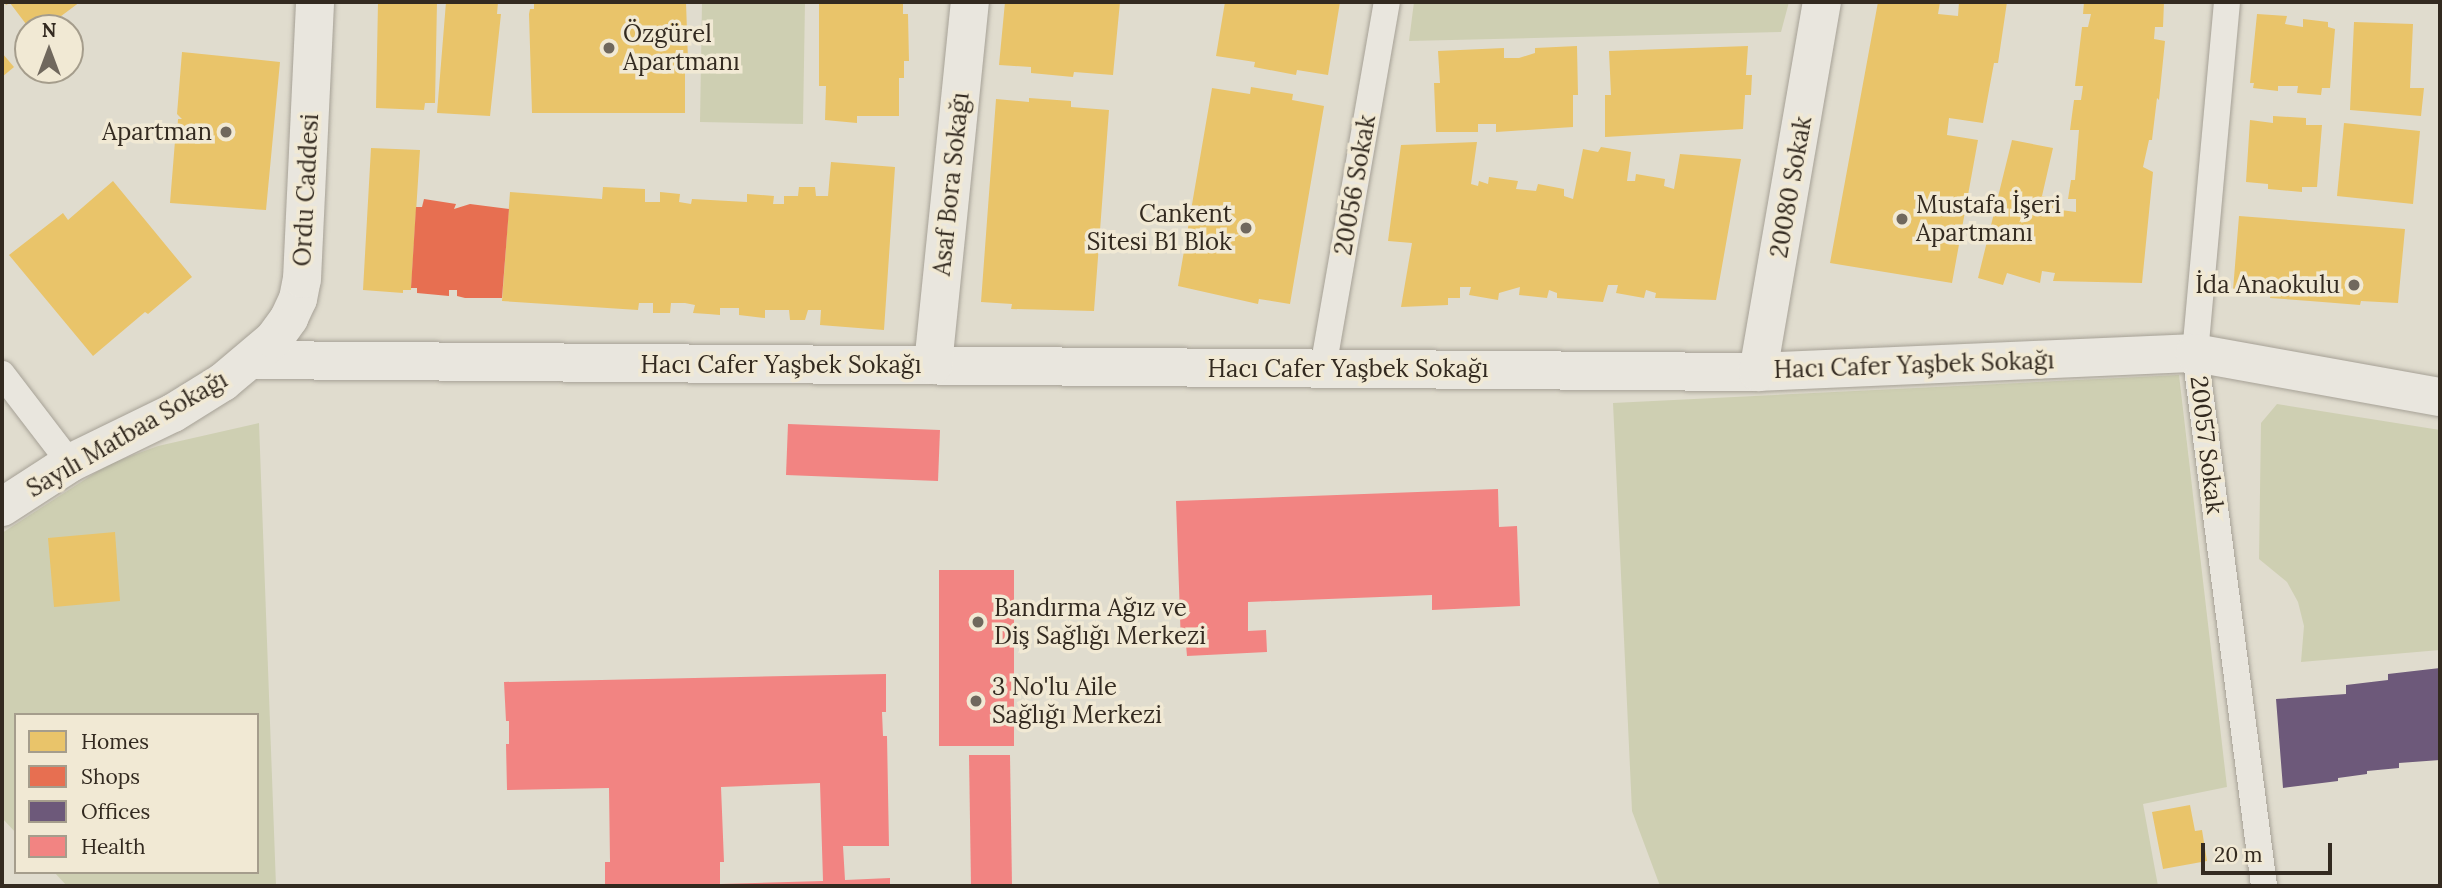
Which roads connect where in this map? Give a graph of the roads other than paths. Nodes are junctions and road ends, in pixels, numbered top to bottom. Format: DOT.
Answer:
graph roads {
  1 [pos="315,2"];
  2 [pos="970,2"];
  3 [pos="1387,2"];
  4 [pos="1822,2"];
  5 [pos="2227,2"];
  6 [pos="2195,353"];
  7 [pos="251,360"];
  8 [pos="933,365"];
  9 [pos="1323,368"];
  10 [pos="1758,372"];
  11 [pos="2,374"];
  12 [pos="2440,397"];
  13 [pos="70,463"];
  14 [pos="2,507"];
  15 [pos="2264,886"];
  1 -- 7 [label="street, Ordu Caddesi"];
  2 -- 8 [label="street, Asaf Bora Sokağı"];
  3 -- 9 [label="lane, 20056 Sokak"];
  4 -- 10 [label="street, 20080 Sokak"];
  5 -- 6 [label="lane, 20057 Sokak"];
  6 -- 10 [label="street, Hacı Cafer Yaşbek Sokağı"];
  6 -- 12 [label="street, Hacı Cafer Yaşbek Sokağı"];
  6 -- 15 [label="lane, 20057 Sokak"];
  7 -- 8 [label="street, Hacı Cafer Yaşbek Sokağı"];
  7 -- 13 [label="street, Sayılı Matbaa Sokağı"];
  8 -- 9 [label="street, Hacı Cafer Yaşbek Sokağı"];
  9 -- 10 [label="street, Hacı Cafer Yaşbek Sokağı"];
  11 -- 13 [label="lane"];
  13 -- 14 [label="street, Sayılı Matbaa Sokağı"];
}
